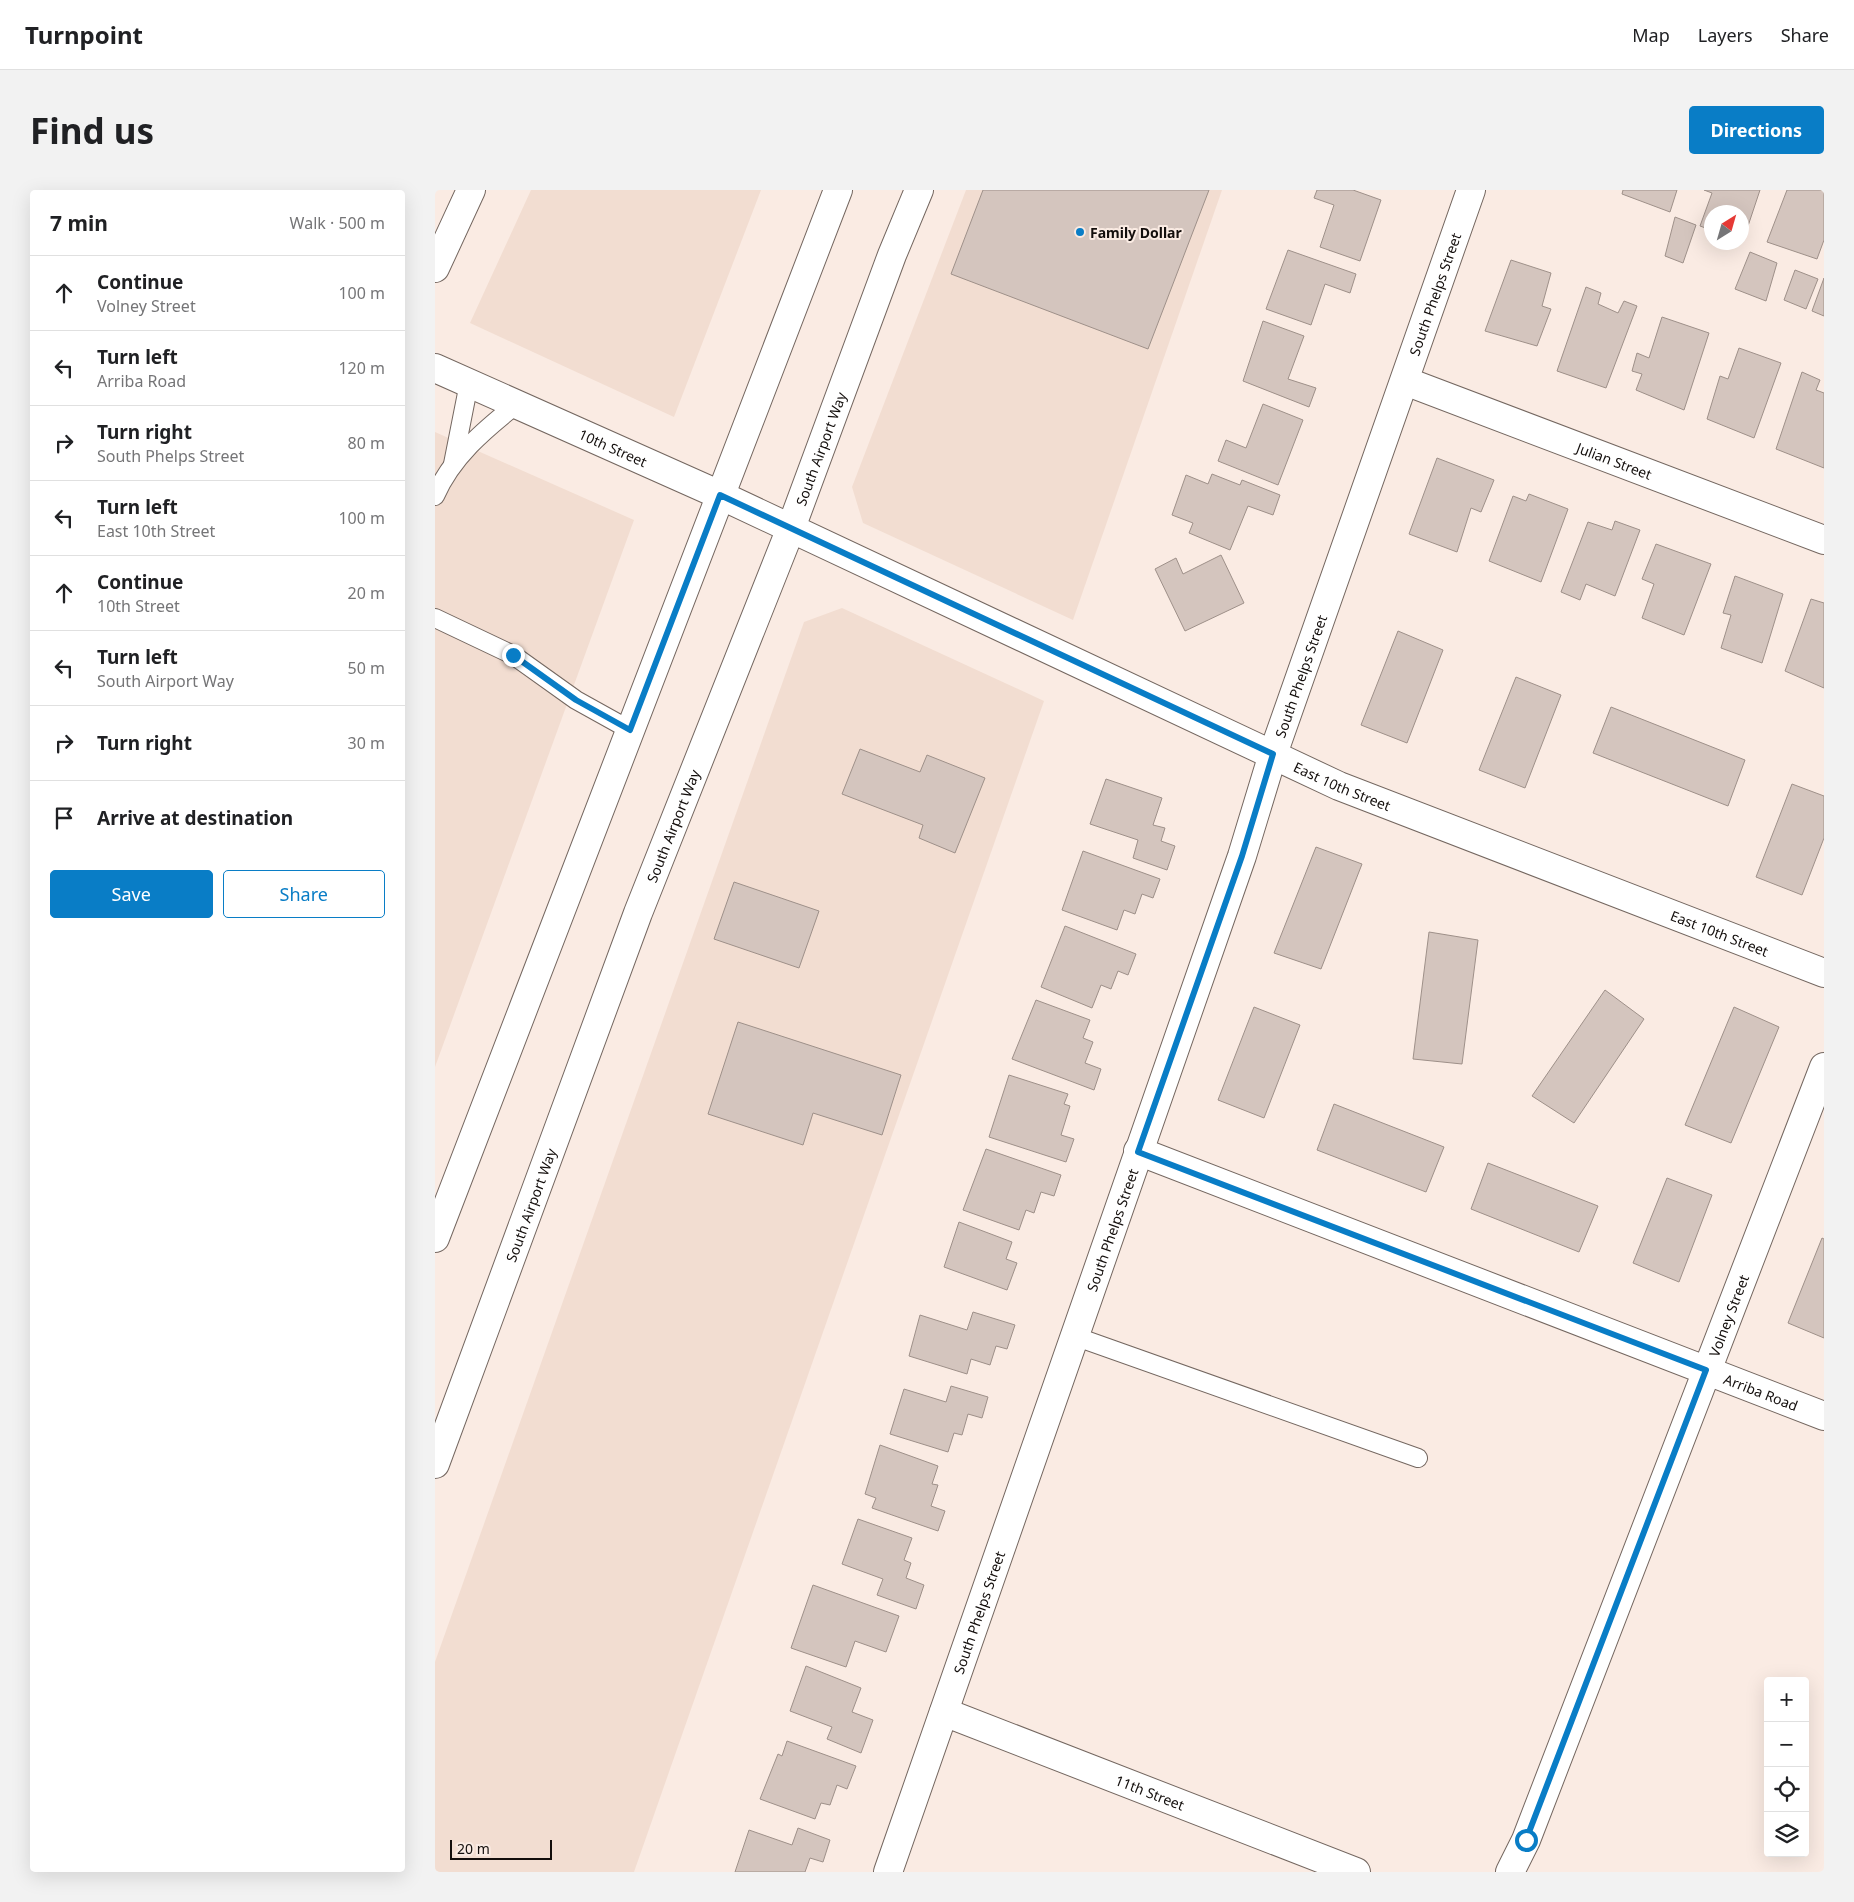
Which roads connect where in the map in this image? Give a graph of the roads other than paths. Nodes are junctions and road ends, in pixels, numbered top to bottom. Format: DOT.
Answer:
graph roads {
  1 [pos="471,190"];
  2 [pos="838,190"];
  3 [pos="919,190"];
  4 [pos="1471,190"];
  5 [pos="435,268"];
  6 [pos="435,368"];
  7 [pos="1405,381"];
  8 [pos="469,383"];
  9 [pos="517,404"];
  10 [pos="453,464"];
  11 [pos="720,495"];
  12 [pos="435,496"];
  13 [pos="791,528"];
  14 [pos="1824,540"];
  15 [pos="435,618"];
  16 [pos="630,730"];
  17 [pos="1273,754"];
  18 [pos="1824,973"];
  19 [pos="1824,1068"];
  20 [pos="1138,1152"];
  21 [pos="440,1206"];
  22 [pos="435,1238"];
  23 [pos="1074,1336"];
  24 [pos="1706,1370"];
  25 [pos="1824,1416"];
  26 [pos="1418,1458"];
  27 [pos="435,1464"];
  28 [pos="944,1712"];
  29 [pos="1345,1870"];
  30 [pos="888,1872"];
  31 [pos="1510,1872"];
  1 -- 5 [label="street"];
  2 -- 11 [label="street"];
  3 -- 13 [label="street, South Airport Way"];
  4 -- 7 [label="street, South Phelps Street"];
  6 -- 8 [label="street, 10th Street"];
  7 -- 14 [label="street, Julian Street"];
  7 -- 17 [label="street, South Phelps Street"];
  8 -- 9 [label="street, 10th Street"];
  8 -- 10 [label="lane"];
  9 -- 10 [label="lane"];
  9 -- 11 [label="street, 10th Street"];
  10 -- 12 [label="lane"];
  11 -- 13 [label="street, 10th Street"];
  11 -- 16 [label="street"];
  13 -- 17 [label="street, East 10th Street"];
  13 -- 27 [label="street, South Airport Way"];
  15 -- 16 [label="lane"];
  16 -- 21 [label="street"];
  17 -- 18 [label="street, East 10th Street"];
  17 -- 20 [label="street, South Phelps Street"];
  19 -- 24 [label="street, Volney Street"];
  20 -- 23 [label="street, South Phelps Street"];
  20 -- 24 [label="street, Arriba Road"];
  21 -- 22 [label="street"];
  23 -- 26 [label="lane"];
  23 -- 28 [label="street, South Phelps Street"];
  24 -- 25 [label="street, Arriba Road"];
  24 -- 31 [label="street, Volney Street"];
  28 -- 29 [label="street, 11th Street"];
  28 -- 30 [label="street, South Phelps Street"];
}
